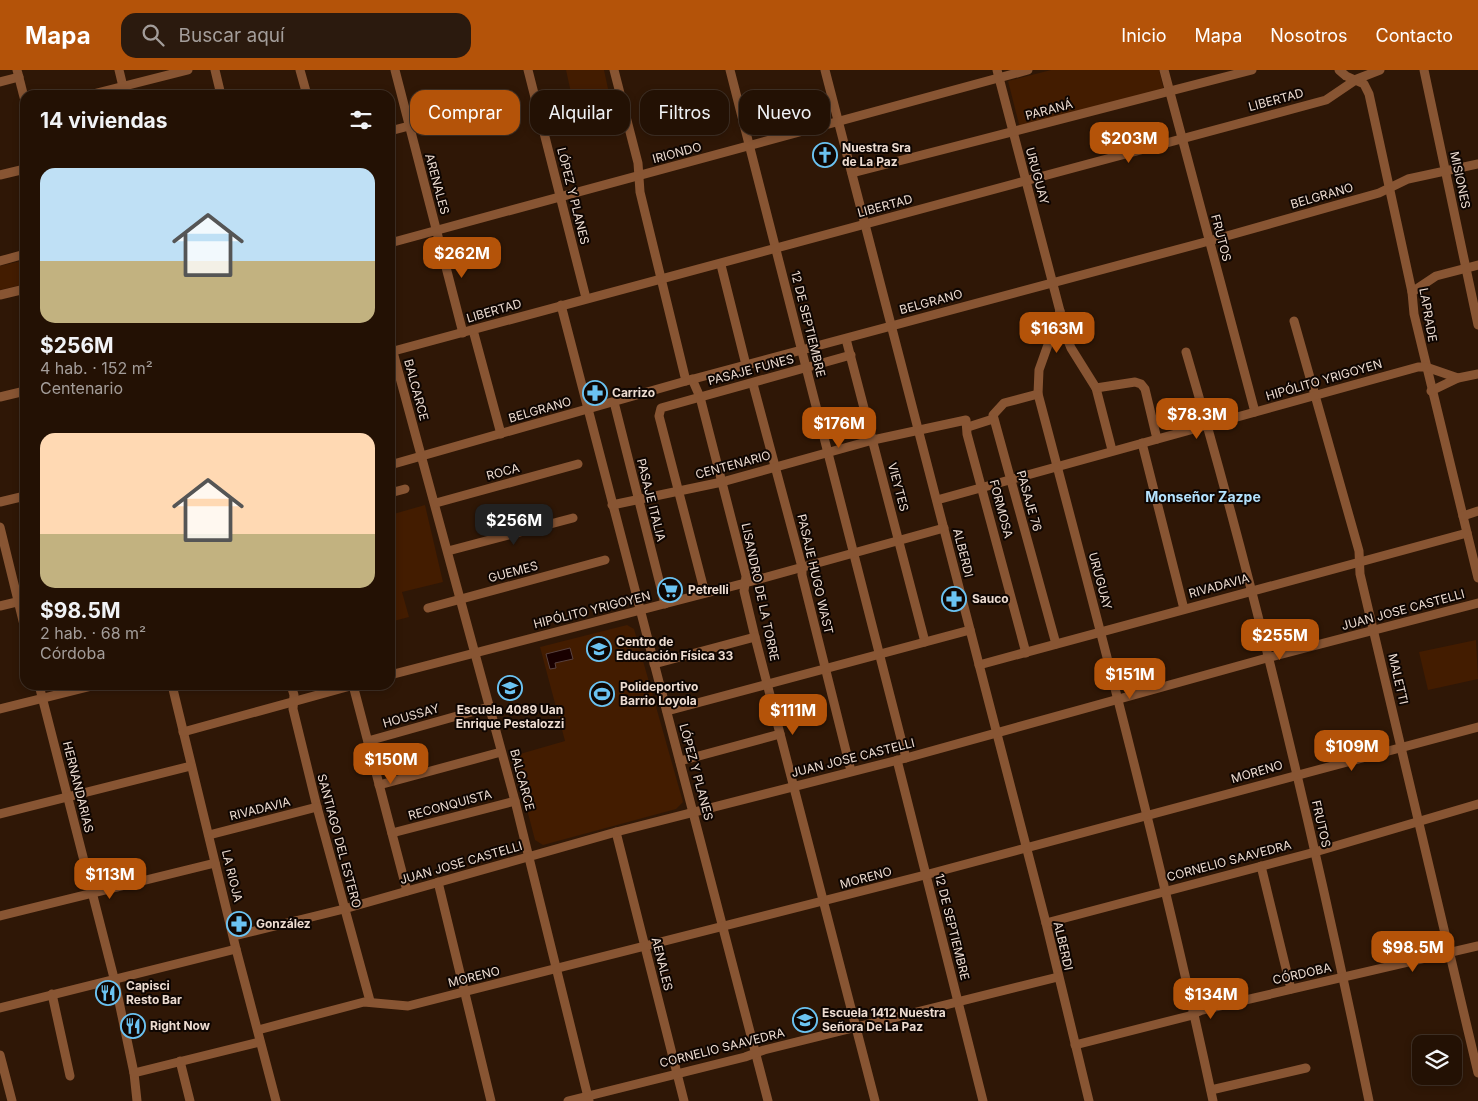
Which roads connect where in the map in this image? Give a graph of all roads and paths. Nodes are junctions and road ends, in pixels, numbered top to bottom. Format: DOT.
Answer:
graph roads {
  1 [pos="119,70"];
  2 [pos="188,70"];
  3 [pos="215,70"];
  4 [pos="300,70"];
  5 [pos="395,70"];
  6 [pos="528,70"];
  7 [pos="614,70"];
  8 [pos="730,70"];
  9 [pos="825,70"];
  10 [pos="1028,70"];
  11 [pos="1164,70"];
  12 [pos="1252,70"];
  13 [pos="1339,70"];
  14 [pos="1380,70"];
  15 [pos="1424,70"];
  16 [pos="18,73"];
  17 [pos="998,74"];
  18 [pos="1357,79"];
  19 [pos="0,82"];
  20 [pos="22,90"];
  21 [pos="124,90"];
  22 [pos="127,90"];
  23 [pos="220,90"];
  24 [pos="306,90"];
  25 [pos="1170,91"];
  26 [pos="839,121"];
  27 [pos="410,126"];
  28 [pos="395,130"];
  29 [pos="1012,132"];
  30 [pos="412,135"];
  31 [pos="1182,138"];
  32 [pos="749,146"];
  33 [pos="1478,164"];
  34 [pos="20,170"];
  35 [pos="1445,172"];
  36 [pos="852,173"];
  37 [pos="0,175"];
  38 [pos="640,176"];
  39 [pos="1025,180"];
  40 [pos="1389,189"];
  41 [pos="561,197"];
  42 [pos="865,224"];
  43 [pos="436,231"];
  44 [pos="1209,241"];
  45 [pos="395,242"];
  46 [pos="777,249"];
  47 [pos="20,255"];
  48 [pos="0,261"];
  49 [pos="720,265"];
  50 [pos="1478,265"];
  51 [pos="1466,268"];
  52 [pos="661,280"];
  53 [pos="1053,283"];
  54 [pos="20,290"];
  55 [pos="1412,292"];
  56 [pos="0,295"];
  57 [pos="586,298"];
  58 [pos="561,305"];
  59 [pos="1060,311"];
  60 [pos="1294,321"];
  61 [pos="1478,324"];
  62 [pos="890,326"];
  63 [pos="473,330"];
  64 [pos="463,333"];
  65 [pos="846,340"];
  66 [pos="395,351"];
  67 [pos="801,352"];
  68 [pos="1186,352"];
  69 [pos="851,355"];
  70 [pos="746,365"];
  71 [pos="395,366"];
  72 [pos="1426,367"];
  73 [pos="806,368"];
  74 [pos="1478,374"];
  75 [pos="1458,378"];
  76 [pos="689,380"];
  77 [pos="753,384"];
  78 [pos="1096,388"];
  79 [pos="1431,391"];
  80 [pos="20,392"];
  81 [pos="1038,394"];
  82 [pos="1314,395"];
  83 [pos="0,397"];
  84 [pos="700,397"];
  85 [pos="614,402"];
  86 [pos="588,409"];
  87 [pos="1255,412"];
  88 [pos="993,419"];
  89 [pos="1208,426"];
  90 [pos="968,427"];
  91 [pos="918,430"];
  92 [pos="501,434"];
  93 [pos="1157,439"];
  94 [pos="873,440"];
  95 [pos="1142,443"];
  96 [pos="1112,450"];
  97 [pos="828,453"];
  98 [pos="422,457"];
  99 [pos="395,464"];
  100 [pos="578,464"];
  101 [pos="775,466"];
  102 [pos="1057,467"];
  103 [pos="1011,480"];
  104 [pos="722,482"];
  105 [pos="982,488"];
  106 [pos="405,489"];
  107 [pos="395,492"];
  108 [pos="679,492"];
  109 [pos="20,497"];
  110 [pos="937,500"];
  111 [pos="639,501"];
  112 [pos="0,502"];
  113 [pos="436,503"];
  114 [pos="612,505"];
  115 [pos="1478,512"];
  116 [pos="1463,516"];
  117 [pos="573,518"];
  118 [pos="0,527"];
  119 [pos="944,528"];
  120 [pos="1467,533"];
  121 [pos="899,541"];
  122 [pos="448,551"];
  123 [pos="854,552"];
  124 [pos="605,560"];
  125 [pos="1359,561"];
  126 [pos="802,567"];
  127 [pos="1478,578"];
  128 [pos="745,583"];
  129 [pos="1250,591"];
  130 [pos="20,593"];
  131 [pos="705,593"];
  132 [pos="461,599"];
  133 [pos="20,601"];
  134 [pos="1478,603"];
  135 [pos="665,604"];
  136 [pos="0,606"];
  137 [pos="428,608"];
  138 [pos="1184,609"];
  139 [pos="639,611"];
  140 [pos="970,630"];
  141 [pos="1101,631"];
  142 [pos="1373,631"];
  143 [pos="755,636"];
  144 [pos="925,642"];
  145 [pos="1056,644"];
  146 [pos="474,653"];
  147 [pos="1026,653"];
  148 [pos="881,654"];
  149 [pos="1267,658"];
  150 [pos="654,664"];
  151 [pos="979,666"];
  152 [pos="824,668"];
  153 [pos="395,674"];
  154 [pos="768,684"];
  155 [pos="41,690"];
  156 [pos="76,690"];
  157 [pos="173,690"];
  158 [pos="292,690"];
  159 [pos="334,690"];
  160 [pos="355,690"];
  161 [pos="43,698"];
  162 [pos="294,700"];
  163 [pos="1118,700"];
  164 [pos="489,707"];
  165 [pos="0,709"];
  166 [pos="667,711"];
  167 [pos="1478,726"];
  168 [pos="183,732"];
  169 [pos="780,734"];
  170 [pos="996,734"];
  171 [pos="368,741"];
  172 [pos="1401,746"];
  173 [pos="501,752"];
  174 [pos="901,759"];
  175 [pos="680,761"];
  176 [pos="191,766"];
  177 [pos="850,771"];
  178 [pos="1297,774"];
  179 [pos="379,785"];
  180 [pos="796,785"];
  181 [pos="67,798"];
  182 [pos="515,801"];
  183 [pos="1478,804"];
  184 [pos="317,807"];
  185 [pos="694,812"];
  186 [pos="0,814"];
  187 [pos="1146,816"];
  188 [pos="1419,823"];
  189 [pos="616,832"];
  190 [pos="392,834"];
  191 [pos="209,835"];
  192 [pos="1025,849"];
  193 [pos="1315,852"];
  194 [pos="529,856"];
  195 [pos="215,863"];
  196 [pos="1261,866"];
  197 [pos="925,875"];
  198 [pos="438,882"];
  199 [pos="407,891"];
  200 [pos="1165,891"];
  201 [pos="93,892"];
  202 [pos="825,901"];
  203 [pos="344,909"];
  204 [pos="0,916"];
  205 [pos="1046,923"];
  206 [pos="725,926"];
  207 [pos="234,936"];
  208 [pos="645,946"];
  209 [pos="1478,946"];
  210 [pos="236,949"];
  211 [pos="1450,952"];
  212 [pos="557,969"];
  213 [pos="1058,977"];
  214 [pos="1343,977"];
  215 [pos="114,978"];
  216 [pos="1291,989"];
  217 [pos="465,992"];
  218 [pos="52,994"];
  219 [pos="370,1001"];
  220 [pos="958,1002"];
  221 [pos="0,1008"];
  222 [pos="1194,1013"];
  223 [pos="858,1027"];
  224 [pos="258,1030"];
  225 [pos="260,1042"];
  226 [pos="1075,1045"];
  227 [pos="756,1053"];
  228 [pos="0,1055"];
  229 [pos="180,1061"];
  230 [pos="1306,1068"];
  231 [pos="134,1073"];
  232 [pos="677,1073"];
  233 [pos="1478,1073"];
  234 [pos="70,1076"];
  235 [pos="1211,1090"];
  236 [pos="589,1098"];
  237 [pos="12,1101"];
  238 [pos="137,1101"];
  239 [pos="190,1101"];
  240 [pos="276,1101"];
  241 [pos="491,1101"];
  242 [pos="568,1101"];
  243 [pos="684,1101"];
  244 [pos="768,1101"];
  245 [pos="875,1101"];
  246 [pos="983,1101"];
  247 [pos="1088,1101"];
  248 [pos="1213,1101"];
  249 [pos="1369,1101"];
  1 -- 21 [label="street"];
  2 -- 22 [label="street"];
  3 -- 23 [label="street"];
  4 -- 24 [label="street"];
  5 -- 27 [label="street, ARENALES"];
  6 -- 41 [label="street, LÓPEZ Y PLANES"];
  7 -- 38 [label="street, LISANDRO DE LA TORRE"];
  8 -- 32 [label="street, 12 DE SEPTIEMBRE"];
  9 -- 26 [label="street, ALBERDI"];
  10 -- 17 [label="street, IRIONDO"];
  11 -- 25 [label="street, FRUTOS"];
  12 -- 25 [label="street, PARANÁ"];
  13 -- 18 [label="street"];
  14 -- 18 [label="street, LIBERTAD"];
  15 -- 35 [label="street, MISIONES"];
  16 -- 19 [label="street"];
  16 -- 20 [label="street"];
  17 -- 26 [label="street, IRIONDO"];
  17 -- 29 [label="street, URUGUAY"];
  18 -- 31 [label="street, LIBERTAD"];
  18 -- 40 [label="street, LAPRADE"];
  25 -- 29 [label="street, PARANÁ"];
  25 -- 31 [label="street, FRUTOS"];
  26 -- 32 [label="street, IRIONDO"];
  26 -- 36 [label="street, ALBERDI"];
  27 -- 28 [label="street"];
  29 -- 36 [label="street, PARANÁ"];
  29 -- 39 [label="street, URUGUAY"];
  30 -- 43 [label="street, ARENALES"];
  31 -- 39 [label="street, LIBERTAD"];
  31 -- 44 [label="street, FRUTOS"];
  32 -- 38 [label="street, IRIONDO"];
  32 -- 46 [label="street, 12 DE SEPTIEMBRE"];
  33 -- 35 [label="street, BELGRANO"];
  34 -- 37 [label="street"];
  35 -- 40 [label="street, BELGRANO"];
  35 -- 51 [label="street, MISIONES"];
  36 -- 42 [label="street, ALBERDI"];
  38 -- 41 [label="street, IRIONDO"];
  38 -- 52 [label="street, LISANDRO DE LA TORRE"];
  39 -- 42 [label="street, LIBERTAD"];
  39 -- 53 [label="street, URUGUAY"];
  40 -- 44 [label="street, BELGRANO"];
  40 -- 55 [label="street, LAPRADE"];
  41 -- 43 [label="street, IRIONDO"];
  41 -- 57 [label="street, LÓPEZ Y PLANES"];
  42 -- 46 [label="street, LIBERTAD"];
  42 -- 62 [label="street, ALBERDI"];
  43 -- 45 [label="street, IRIONDO"];
  43 -- 64 [label="street, ARENALES"];
  44 -- 53 [label="street, BELGRANO"];
  44 -- 87 [label="street, FRUTOS"];
  46 -- 49 [label="street, LIBERTAD"];
  46 -- 67 [label="street, 12 DE SEPTIEMBRE"];
  47 -- 48 [label="street"];
  49 -- 52 [label="street, LIBERTAD"];
  49 -- 70 [label="street"];
  50 -- 51 [label="street"];
  51 -- 55 [label="street"];
  51 -- 61 [label="street, MISIONES"];
  52 -- 57 [label="street, LIBERTAD"];
  52 -- 76 [label="street, LISANDRO DE LA TORRE"];
  53 -- 59 [label="street, URUGUAY"];
  53 -- 62 [label="street, BELGRANO"];
  54 -- 56 [label="street"];
  55 -- 72 [label="street, LAPRADE"];
  57 -- 58 [label="street, LIBERTAD"];
  58 -- 63 [label="street, LIBERTAD"];
  58 -- 86 [label="street, LÓPEZ Y PLANES"];
  59 -- 78 [label="street"];
  59 -- 81 [label="street, URUGUAY"];
  60 -- 82 [label="street, MALETTI"];
  62 -- 65 [label="street, BELGRANO"];
  62 -- 91 [label="street, ALBERDI"];
  63 -- 64 [label="street, LIBERTAD"];
  63 -- 92 [label="street"];
  64 -- 66 [label="street, LIBERTAD"];
  65 -- 67 [label="street, BELGRANO"];
  65 -- 69 [label="street, VIEYTES"];
  67 -- 70 [label="street, BELGRANO"];
  67 -- 73 [label="street, 12 DE SEPTIEMBRE"];
  68 -- 89 [label="street, FRUTOS"];
  69 -- 73 [label="street, PASAJE FUNES"];
  69 -- 94 [label="street, VIEYTES"];
  70 -- 76 [label="street, BELGRANO"];
  71 -- 98 [label="street, BALCARCE"];
  72 -- 75 [label="street, HIPÓLITO YRIGOYEN"];
  72 -- 79 [label="street, LAPRADE"];
  72 -- 82 [label="street, HIPÓLITO YRIGOYEN"];
  73 -- 77 [label="street, PASAJE FUNES"];
  73 -- 97 [label="street, 12 DE SEPTIEMBRE"];
  74 -- 75 [label="street"];
  75 -- 79 [label="street"];
  76 -- 84 [label="street, LISANDRO DE LA TORRE"];
  76 -- 85 [label="street, BELGRANO"];
  77 -- 84 [label="street, PASAJE FUNES"];
  77 -- 101 [label="street, PASAJE HUGO WAST"];
  78 -- 93 [label="street"];
  78 -- 96 [label="street"];
  79 -- 116 [label="street, LAPRADE"];
  80 -- 83 [label="street"];
  81 -- 88 [label="street"];
  81 -- 102 [label="street, URUGUAY"];
  82 -- 87 [label="street, HIPÓLITO YRIGOYEN"];
  82 -- 125 [label="street, MALETTI"];
  84 -- 104 [label="street, LISANDRO DE LA TORRE"];
  84 -- 108 [label="street, PASAJE FUNES"];
  85 -- 86 [label="street, BELGRANO"];
  85 -- 111 [label="street, PASAJE ITALIA"];
  86 -- 92 [label="street, BELGRANO"];
  86 -- 114 [label="street, LÓPEZ Y PLANES"];
  87 -- 89 [label="street, HIPÓLITO YRIGOYEN"];
  88 -- 90 [label="street"];
  88 -- 103 [label="street, PASAJE 76"];
  89 -- 93 [label="street, HIPÓLITO YRIGOYEN"];
  89 -- 129 [label="street, FRUTOS"];
  90 -- 91 [label="street"];
  90 -- 105 [label="street, FORMOSA"];
  91 -- 94 [label="street, CENTENARIO"];
  91 -- 110 [label="street, ALBERDI"];
  92 -- 98 [label="street, BELGRANO"];
  93 -- 95 [label="street, HIPÓLITO YRIGOYEN"];
  94 -- 97 [label="street, CENTENARIO"];
  94 -- 121 [label="street, VIEYTES"];
  95 -- 96 [label="street, HIPÓLITO YRIGOYEN"];
  95 -- 138 [label="street"];
  96 -- 102 [label="street, HIPÓLITO YRIGOYEN"];
  97 -- 101 [label="street, CENTENARIO"];
  97 -- 123 [label="street, 12 DE SEPTIEMBRE"];
  98 -- 99 [label="street, BELGRANO"];
  98 -- 113 [label="street, BALCARCE"];
  100 -- 113 [label="street, ROCA"];
  101 -- 104 [label="street, CENTENARIO"];
  101 -- 126 [label="street, PASAJE HUGO WAST"];
  102 -- 103 [label="street, HIPÓLITO YRIGOYEN"];
  102 -- 141 [label="street, URUGUAY"];
  103 -- 105 [label="street, HIPÓLITO YRIGOYEN"];
  103 -- 145 [label="street, PASAJE 76"];
  104 -- 108 [label="street, CENTENARIO"];
  104 -- 128 [label="street, LISANDRO DE LA TORRE"];
  105 -- 110 [label="street, HIPÓLITO YRIGOYEN"];
  105 -- 147 [label="street, FORMOSA"];
  106 -- 107 [label="street"];
  108 -- 111 [label="street, CENTENARIO"];
  108 -- 131 [label="street"];
  109 -- 112 [label="street"];
  110 -- 119 [label="street, ALBERDI"];
  111 -- 114 [label="street, CENTENARIO"];
  111 -- 135 [label="street, PASAJE ITALIA"];
  113 -- 122 [label="street, BALCARCE"];
  114 -- 139 [label="street, LÓPEZ Y PLANES"];
  115 -- 116 [label="street"];
  116 -- 120 [label="street, LAPRADE"];
  117 -- 122 [label="street"];
  118 -- 130 [label="street"];
  119 -- 121 [label="street, HIPÓLITO YRIGOYEN"];
  119 -- 140 [label="street, ALBERDI"];
  120 -- 125 [label="street, RIVADAVIA"];
  120 -- 127 [label="street, LAPRADE"];
  121 -- 123 [label="street, HIPÓLITO YRIGOYEN"];
  121 -- 144 [label="street, VIEYTES"];
  122 -- 132 [label="street, BALCARCE"];
  123 -- 126 [label="street, HIPÓLITO YRIGOYEN"];
  123 -- 148 [label="street, 12 DE SEPTIEMBRE"];
  124 -- 132 [label="street, GUEMES"];
  125 -- 129 [label="street, RIVADAVIA"];
  125 -- 142 [label="street, MALETTI"];
  126 -- 128 [label="street, HIPÓLITO YRIGOYEN"];
  126 -- 152 [label="street, PASAJE HUGO WAST"];
  128 -- 131 [label="street, HIPÓLITO YRIGOYEN"];
  128 -- 143 [label="street, LISANDRO DE LA TORRE"];
  129 -- 138 [label="street, RIVADAVIA"];
  129 -- 149 [label="street, FRUTOS"];
  131 -- 135 [label="street, HIPÓLITO YRIGOYEN"];
  132 -- 137 [label="street, GUEMES"];
  132 -- 146 [label="street, BALCARCE"];
  133 -- 136 [label="street"];
  134 -- 142 [label="street, JUAN JOSE CASTELLI"];
  135 -- 139 [label="street, HIPÓLITO YRIGOYEN"];
  138 -- 141 [label="street, RIVADAVIA"];
  139 -- 146 [label="street, HIPÓLITO YRIGOYEN"];
  139 -- 150 [label="street, LÓPEZ Y PLANES"];
  140 -- 144 [label="street"];
  140 -- 151 [label="street, ALBERDI"];
  141 -- 145 [label="street, RIVADAVIA"];
  141 -- 163 [label="street, URUGUAY"];
  142 -- 149 [label="street, JUAN JOSE CASTELLI"];
  142 -- 172 [label="street, MALETTI"];
  143 -- 150 [label="street"];
  143 -- 154 [label="street, LISANDRO DE LA TORRE"];
  144 -- 148 [label="street"];
  145 -- 147 [label="street, RIVADAVIA"];
  146 -- 153 [label="street, HIPÓLITO YRIGOYEN"];
  146 -- 164 [label="street, BALCARCE"];
  147 -- 151 [label="street, RIVADAVIA"];
  148 -- 152 [label="street"];
  148 -- 174 [label="street, 12 DE SEPTIEMBRE"];
  149 -- 163 [label="street, JUAN JOSE CASTELLI"];
  149 -- 178 [label="street, FRUTOS"];
  150 -- 166 [label="street, LÓPEZ Y PLANES"];
  151 -- 170 [label="street, ALBERDI"];
  152 -- 154 [label="street"];
  152 -- 177 [label="street, PASAJE HUGO WAST"];
  154 -- 166 [label="street"];
  154 -- 169 [label="street, LISANDRO DE LA TORRE"];
  155 -- 161 [label="street, HERNANDARIAS"];
  156 -- 161 [label="street"];
  157 -- 168 [label="street, LA RIOJA"];
  158 -- 162 [label="street, SANTIAGO DEL ESTERO"];
  159 -- 162 [label="street"];
  160 -- 171 [label="street"];
  161 -- 165 [label="street"];
  161 -- 181 [label="street, HERNANDARIAS"];
  162 -- 168 [label="street"];
  162 -- 184 [label="street, SANTIAGO DEL ESTERO"];
  163 -- 170 [label="street, JUAN JOSE CASTELLI"];
  163 -- 187 [label="street, URUGUAY"];
  164 -- 171 [label="street, HOUSSAY"];
  164 -- 173 [label="street, BALCARCE"];
  166 -- 175 [label="street, LÓPEZ Y PLANES"];
  167 -- 172 [label="street, MORENO"];
  168 -- 176 [label="street, LA RIOJA"];
  169 -- 175 [label="street"];
  169 -- 180 [label="street, LISANDRO DE LA TORRE"];
  170 -- 174 [label="street, JUAN JOSE CASTELLI"];
  170 -- 192 [label="street, ALBERDI"];
  171 -- 179 [label="street"];
  172 -- 178 [label="street, MORENO"];
  172 -- 188 [label="street, MALETTI"];
  173 -- 179 [label="street"];
  173 -- 182 [label="street, BALCARCE"];
  174 -- 177 [label="street, JUAN JOSE CASTELLI"];
  174 -- 197 [label="street, 12 DE SEPTIEMBRE"];
  175 -- 185 [label="street, LÓPEZ Y PLANES"];
  176 -- 181 [label="street"];
  176 -- 191 [label="street, LA RIOJA"];
  177 -- 180 [label="street, JUAN JOSE CASTELLI"];
  178 -- 187 [label="street, MORENO"];
  178 -- 193 [label="street, FRUTOS"];
  179 -- 190 [label="street"];
  180 -- 185 [label="street, JUAN JOSE CASTELLI"];
  180 -- 202 [label="street, LISANDRO DE LA TORRE"];
  181 -- 186 [label="street"];
  181 -- 201 [label="street, HERNANDARIAS"];
  182 -- 190 [label="street, RECONQUISTA"];
  182 -- 194 [label="street, BALCARCE"];
  183 -- 188 [label="street, CORNELIO SAAVEDRA"];
  184 -- 191 [label="street, RIVADAVIA"];
  184 -- 203 [label="street, SANTIAGO DEL ESTERO"];
  185 -- 189 [label="street, JUAN JOSE CASTELLI"];
  185 -- 206 [label="street, LÓPEZ Y PLANES"];
  187 -- 192 [label="street, MORENO"];
  187 -- 200 [label="street, URUGUAY"];
  188 -- 193 [label="street, CORNELIO SAAVEDRA"];
  188 -- 211 [label="street, MALETTI"];
  189 -- 194 [label="street, JUAN JOSE CASTELLI"];
  189 -- 208 [label="street, AENALES"];
  190 -- 199 [label="street"];
  191 -- 195 [label="street, LA RIOJA"];
  192 -- 197 [label="street, MORENO"];
  192 -- 205 [label="street, ALBERDI"];
  193 -- 196 [label="street, CORNELIO SAAVEDRA"];
  193 -- 214 [label="street, FRUTOS"];
  194 -- 198 [label="street, JUAN JOSE CASTELLI"];
  194 -- 212 [label="street, BALCARCE"];
  195 -- 201 [label="street"];
  195 -- 207 [label="street, LA RIOJA"];
  196 -- 200 [label="street, CORNELIO SAAVEDRA"];
  196 -- 216 [label="street"];
  197 -- 202 [label="street, MORENO"];
  197 -- 220 [label="street, 12 DE SEPTIEMBRE"];
  198 -- 199 [label="street, JUAN JOSE CASTELLI"];
  198 -- 217 [label="street"];
  199 -- 203 [label="street, JUAN JOSE CASTELLI"];
  200 -- 205 [label="street, CORNELIO SAAVEDRA"];
  200 -- 222 [label="street, URUGUAY"];
  201 -- 204 [label="street"];
  201 -- 215 [label="street, HERNANDARIAS"];
  202 -- 206 [label="street, MORENO"];
  202 -- 223 [label="street, LISANDRO DE LA TORRE"];
  203 -- 207 [label="street, JUAN JOSE CASTELLI"];
  203 -- 219 [label="street, SANTIAGO DEL ESTERO"];
  205 -- 213 [label="street, ALBERDI"];
  206 -- 208 [label="street, MORENO"];
  206 -- 227 [label="street, LÓPEZ Y PLANES"];
  207 -- 210 [label="street, LA RIOJA"];
  208 -- 212 [label="street, MORENO"];
  208 -- 232 [label="street, AENALES"];
  209 -- 211 [label="street, CÓRDOBA"];
  210 -- 215 [label="street"];
  210 -- 224 [label="street, LA RIOJA"];
  211 -- 214 [label="street, CÓRDOBA"];
  211 -- 233 [label="street, MALETTI"];
  212 -- 217 [label="street, MORENO"];
  212 -- 236 [label="street, BALCARCE"];
  213 -- 220 [label="street, CORNELIO SAAVEDRA"];
  213 -- 226 [label="street, ALBERDI"];
  214 -- 216 [label="street, CÓRDOBA"];
  214 -- 249 [label="street, FRUTOS"];
  215 -- 218 [label="street"];
  215 -- 231 [label="street, HERNANDARIAS"];
  216 -- 222 [label="street, CÓRDOBA"];
  217 -- 219 [label="street, MORENO"];
  217 -- 241 [label="street"];
  218 -- 221 [label="street"];
  218 -- 234 [label="street"];
  219 -- 224 [label="street, MORENO"];
  220 -- 223 [label="street, CORNELIO SAAVEDRA"];
  220 -- 246 [label="street, 12 DE SEPTIEMBRE"];
  222 -- 226 [label="street, CÓRDOBA"];
  222 -- 235 [label="street, URUGUAY"];
  223 -- 227 [label="street, CORNELIO SAAVEDRA"];
  223 -- 245 [label="street, LISANDRO DE LA TORRE"];
  224 -- 225 [label="street, LA RIOJA"];
  225 -- 229 [label="street"];
  225 -- 240 [label="street, LA RIOJA"];
  226 -- 247 [label="street, ALBERDI"];
  227 -- 232 [label="street, CORNELIO SAAVEDRA"];
  227 -- 244 [label="street, LÓPEZ Y PLANES"];
  228 -- 237 [label="street"];
  229 -- 231 [label="street"];
  229 -- 239 [label="street"];
  230 -- 235 [label="street"];
  231 -- 238 [label="street, HERNANDARIAS"];
  232 -- 236 [label="street, CORNELIO SAAVEDRA"];
  232 -- 243 [label="street, AENALES"];
  235 -- 248 [label="street, URUGUAY"];
  236 -- 242 [label="street, CORNELIO SAAVEDRA"];
}
